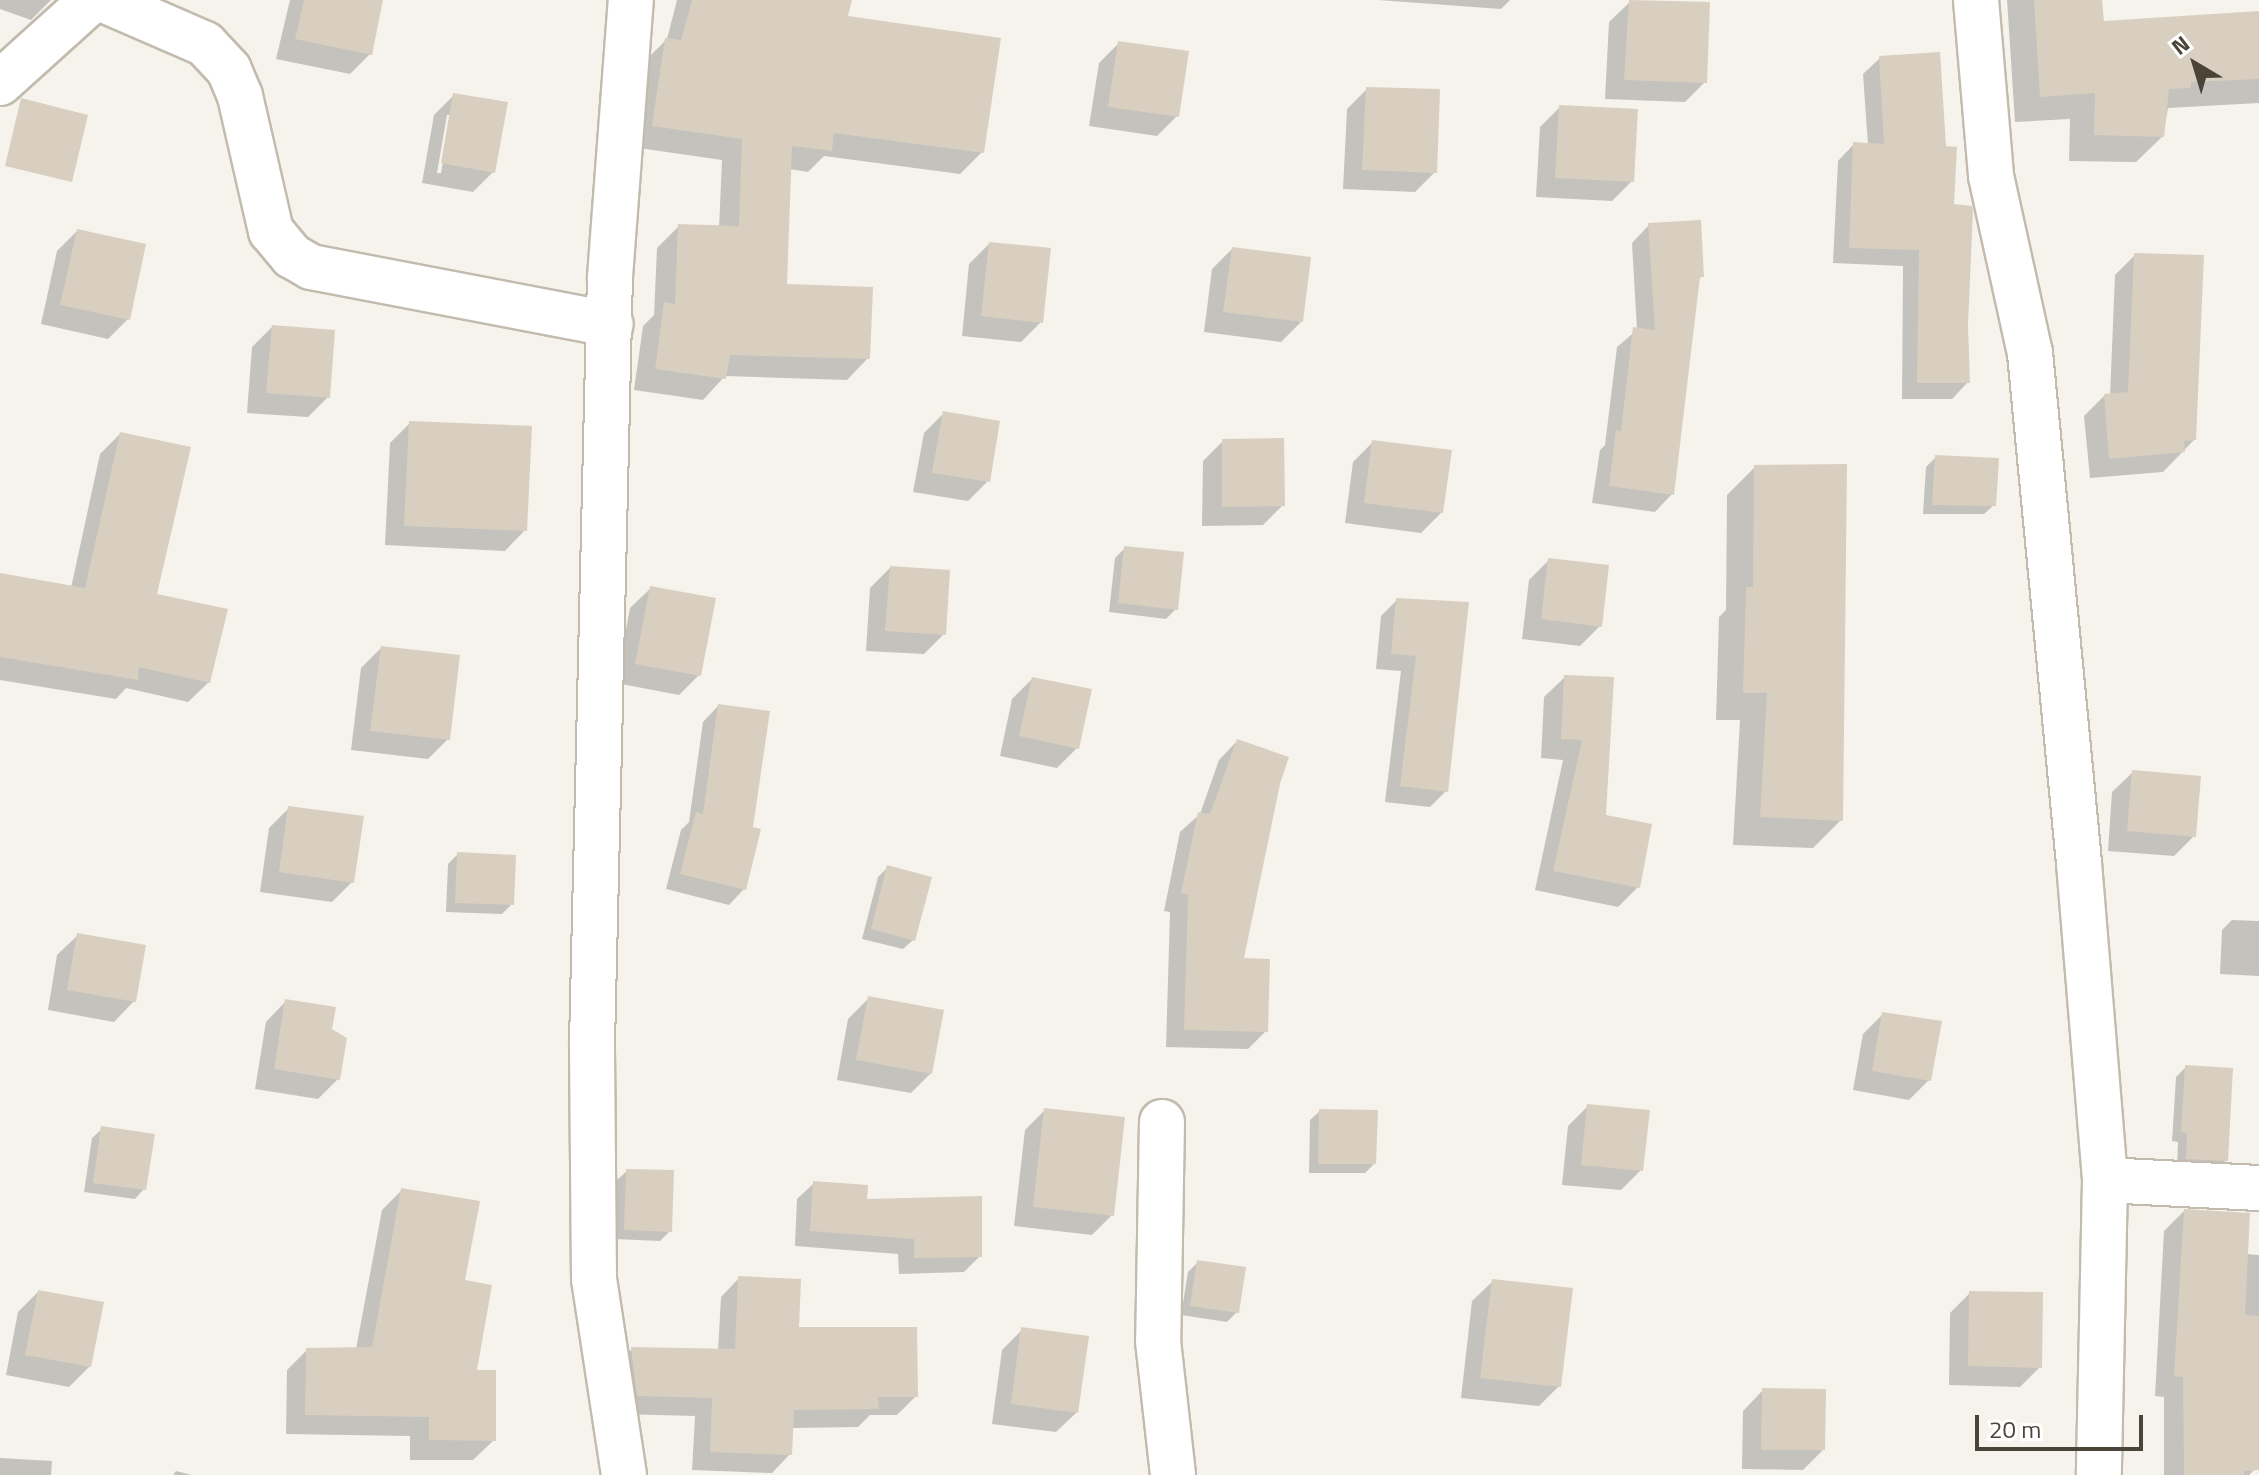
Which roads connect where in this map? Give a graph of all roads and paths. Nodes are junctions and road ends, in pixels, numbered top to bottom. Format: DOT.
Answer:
graph roads {
  1 [pos="92,0"];
  2 [pos="104,0"];
  3 [pos="631,0"];
  4 [pos="1976,0"];
  5 [pos="0,83"];
  6 [pos="611,324"];
  7 [pos="1162,1122"];
  8 [pos="2105,1180"];
  9 [pos="2259,1188"];
  10 [pos="624,1475"];
  11 [pos="1173,1475"];
  12 [pos="2099,1475"];
  1 -- 5 [label="street"];
  2 -- 6 [label="street"];
  3 -- 6 [label="street"];
  4 -- 8 [label="street"];
  6 -- 10 [label="street"];
  7 -- 11 [label="street"];
  8 -- 9 [label="street"];
  8 -- 12 [label="street"];
}
